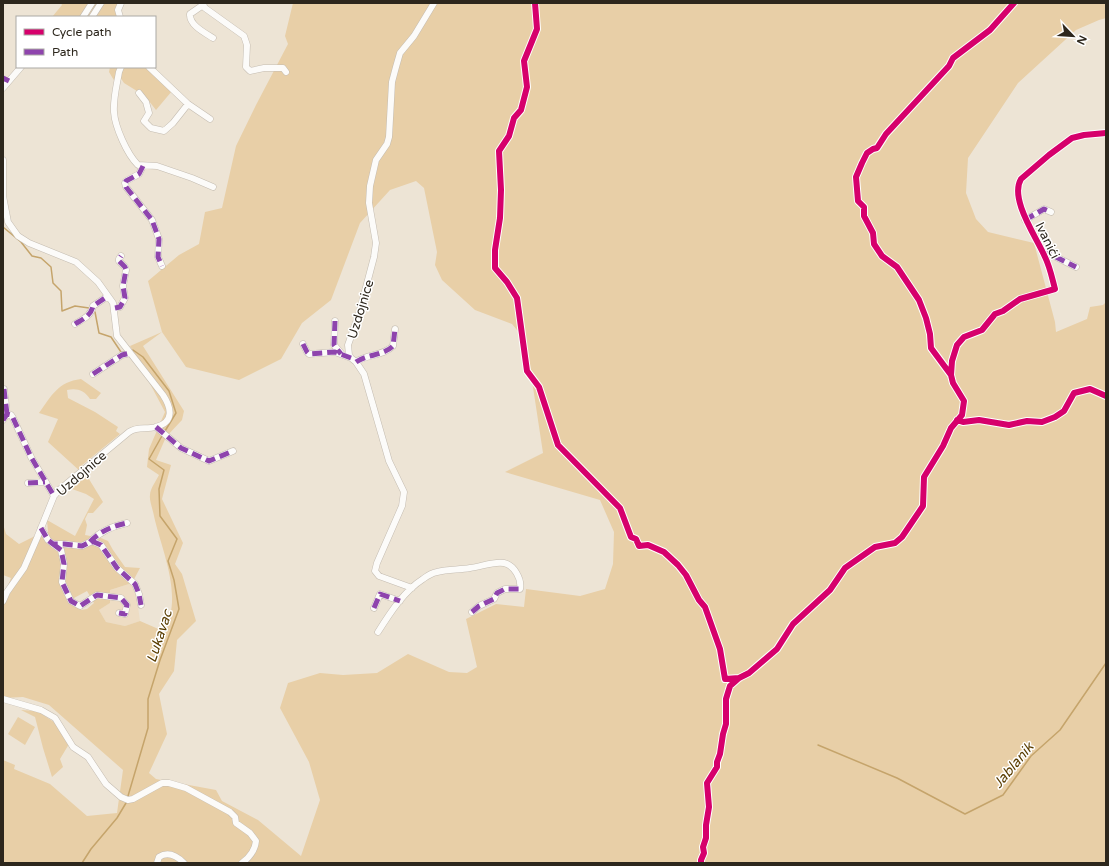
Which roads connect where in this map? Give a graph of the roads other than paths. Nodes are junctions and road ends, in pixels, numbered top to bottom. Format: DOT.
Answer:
graph roads {
  1 [pos="92,3"];
  2 [pos="101,3"];
  3 [pos="121,3"];
  4 [pos="434,3"];
  5 [pos="203,4"];
  6 [pos="84,16"];
  7 [pos="93,16"];
  8 [pos="120,16"];
  9 [pos="213,38"];
  10 [pos="20,68"];
  11 [pos="121,68"];
  12 [pos="150,68"];
  13 [pos="286,72"];
  14 [pos="6,79"];
  15 [pos="3,88"];
  16 [pos="139,93"];
  17 [pos="188,104"];
  18 [pos="210,119"];
  19 [pos="1106,133"];
  20 [pos="3,160"];
  21 [pos="143,166"];
  22 [pos="213,187"];
  23 [pos="3,197"];
  24 [pos="1051,212"];
  25 [pos="1026,220"];
  26 [pos="1042,250"];
  27 [pos="121,256"];
  28 [pos="162,266"];
  29 [pos="1076,267"];
  30 [pos="108,296"];
  31 [pos="115,308"];
  32 [pos="335,321"];
  33 [pos="75,324"];
  34 [pos="395,329"];
  35 [pos="303,344"];
  36 [pos="130,353"];
  37 [pos="341,354"];
  38 [pos="354,360"];
  39 [pos="93,374"];
  40 [pos="951,375"];
  41 [pos="4,389"];
  42 [pos="7,414"];
  43 [pos="3,420"];
  44 [pos="161,431"];
  45 [pos="233,451"];
  46 [pos="45,482"];
  47 [pos="28,483"];
  48 [pos="54,496"];
  49 [pos="127,524"];
  50 [pos="41,528"];
  51 [pos="90,542"];
  52 [pos="53,544"];
  53 [pos="412,588"];
  54 [pos="3,601"];
  55 [pos="400,601"];
  56 [pos="141,605"];
  57 [pos="374,608"];
  58 [pos="472,612"];
  59 [pos="119,614"];
  60 [pos="378,632"];
  61 [pos="3,699"];
  62 [pos="157,863"];
  63 [pos="184,863"];
  64 [pos="242,863"];
  1 -- 6 [label="street"];
  2 -- 7 [label="street"];
  3 -- 8 [label="street"];
  4 -- 38 [label="street, Uzdojnice"];
  5 -- 9 [label="street"];
  5 -- 13 [label="street"];
  10 -- 14 [label="street"];
  11 -- 21 [label="street"];
  12 -- 17 [label="street"];
  14 -- 15 [label="street"];
  16 -- 17 [label="street"];
  17 -- 18 [label="street"];
  19 -- 25 [label="street, Ivanići"];
  20 -- 23 [label="street"];
  21 -- 22 [label="street"];
  21 -- 28 [label="street"];
  23 -- 30 [label="street"];
  24 -- 25 [label="street"];
  25 -- 26 [label="street, Ivanići"];
  26 -- 29 [label="street"];
  26 -- 40 [label="street, Ivanići"];
  27 -- 31 [label="street"];
  30 -- 31 [label="street"];
  30 -- 33 [label="street"];
  31 -- 36 [label="street"];
  32 -- 37 [label="street"];
  34 -- 38 [label="street"];
  35 -- 37 [label="street"];
  36 -- 39 [label="street"];
  36 -- 44 [label="street"];
  37 -- 38 [label="street"];
  38 -- 53 [label="street, Uzdojnice"];
  41 -- 42 [label="street"];
  42 -- 43 [label="street"];
  42 -- 46 [label="street"];
  44 -- 45 [label="street"];
  44 -- 48 [label="street, Uzdojnice"];
  46 -- 47 [label="street"];
  46 -- 48 [label="street"];
  48 -- 50 [label="street, Uzdojnice"];
  49 -- 51 [label="street"];
  50 -- 52 [label="street"];
  50 -- 54 [label="street, Uzdojnice"];
  51 -- 52 [label="street"];
  51 -- 56 [label="street"];
  52 -- 59 [label="street"];
  53 -- 55 [label="street"];
  53 -- 58 [label="street"];
  55 -- 57 [label="street"];
  55 -- 60 [label="street"];
  61 -- 64 [label="street"];
  62 -- 63 [label="street"];
}
